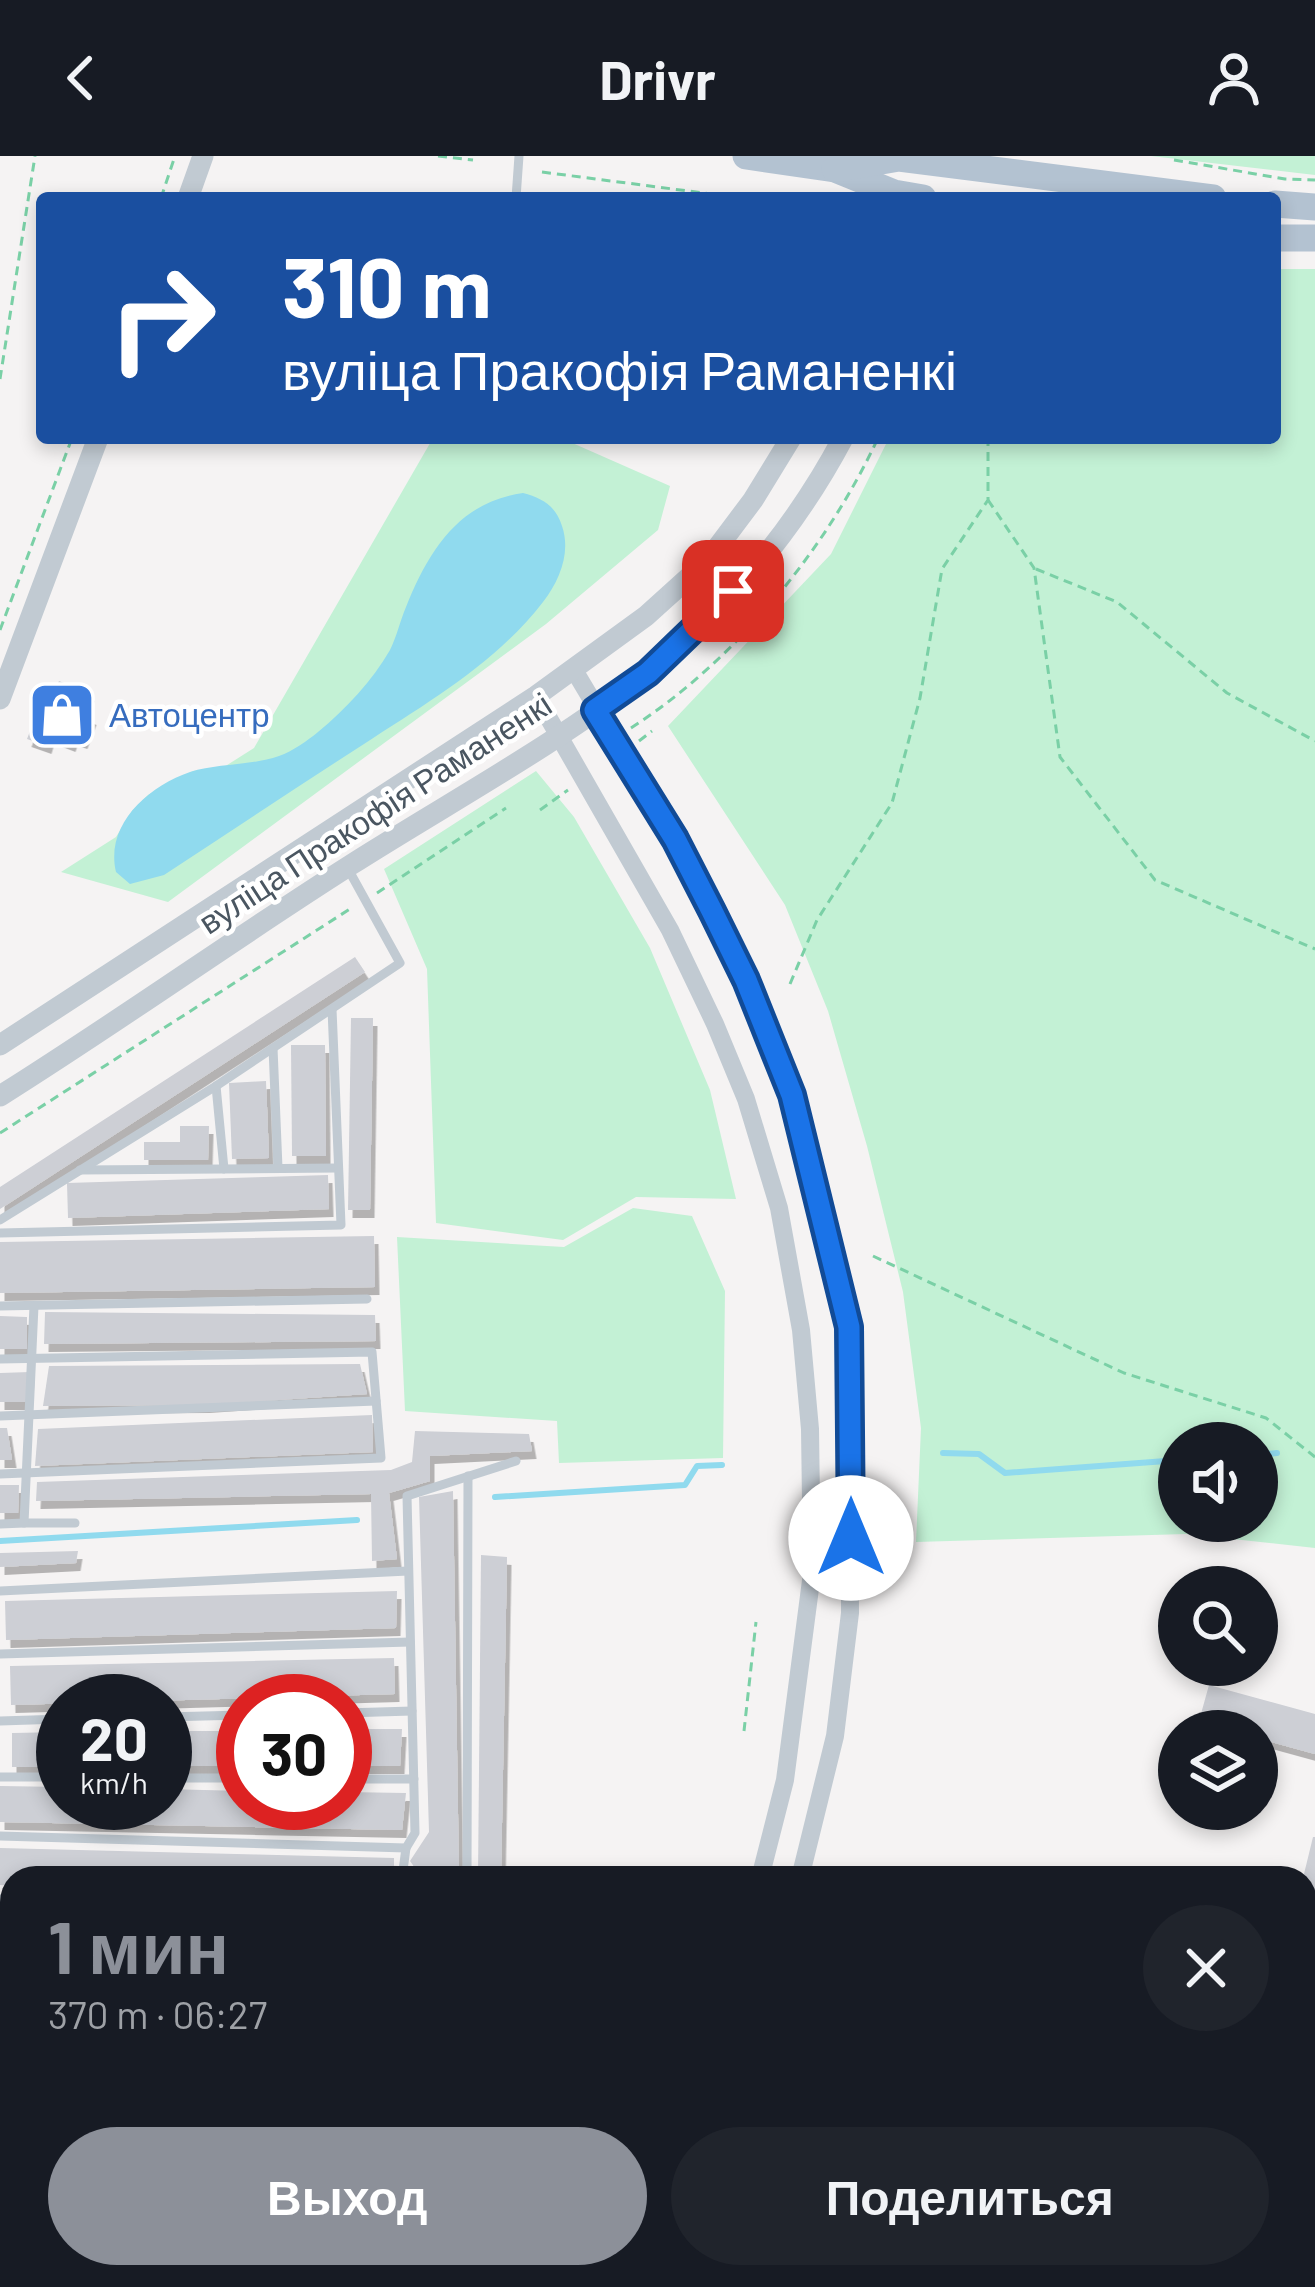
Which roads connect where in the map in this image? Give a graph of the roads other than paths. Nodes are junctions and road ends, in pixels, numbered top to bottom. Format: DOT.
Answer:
graph roads {
  1 [pos="203,156"];
  2 [pos="519,156"];
  3 [pos="746,156"];
  4 [pos="899,158"];
  5 [pos="943,163"];
  6 [pos="835,169"];
  7 [pos="190,192"];
  8 [pos="516,192"];
  9 [pos="884,192"];
  10 [pos="894,192"];
  11 [pos="938,192"];
  12 [pos="1167,192"];
  13 [pos="1281,204"];
  14 [pos="1315,207"];
  15 [pos="1281,238"];
  16 [pos="1315,238"];
  17 [pos="96,444"];
  18 [pos="786,444"];
  19 [pos="840,444"];
  20 [pos="8,654"];
  21 [pos="574,670"];
  22 [pos="536,696"];
  23 [pos="0,698"];
  24 [pos="595,710"];
  25 [pos="560,734"];
  26 [pos="347,867"];
  27 [pos="332,1009"];
  28 [pos="273,1047"];
  29 [pos="0,1048"];
  30 [pos="216,1086"];
  31 [pos="6,1093"];
  32 [pos="278,1168"];
  33 [pos="338,1168"];
  34 [pos="224,1169"];
  35 [pos="78,1170"];
  36 [pos="0,1220"];
  37 [pos="0,1233"];
  38 [pos="367,1299"];
  39 [pos="0,1306"];
  40 [pos="34,1306"];
  41 [pos="0,1360"];
  42 [pos="32,1360"];
  43 [pos="376,1401"];
  44 [pos="0,1416"];
  45 [pos="29,1416"];
  46 [pos="516,1461"];
  47 [pos="0,1474"];
  48 [pos="27,1474"];
  49 [pos="468,1476"];
  50 [pos="75,1522"];
  51 [pos="25,1523"];
  52 [pos="0,1524"];
  53 [pos="408,1571"];
  54 [pos="0,1591"];
  55 [pos="410,1642"];
  56 [pos="0,1654"];
  57 [pos="412,1711"];
  58 [pos="372,1712"];
  59 [pos="36,1720"];
  60 [pos="0,1721"];
  61 [pos="0,1777"];
  62 [pos="36,1777"];
  63 [pos="372,1779"];
  64 [pos="414,1779"];
  65 [pos="0,1836"];
  66 [pos="406,1848"];
  67 [pos="404,1866"];
  68 [pos="467,1866"];
  69 [pos="763,1866"];
  70 [pos="803,1866"];
  1 -- 7 [label="street"];
  2 -- 8 [label="lane"];
  3 -- 6 [label="main road"];
  4 -- 5 [label="main road"];
  4 -- 6 [label="main road"];
  4 -- 10 [label="main road"];
  5 -- 11 [label="main road"];
  5 -- 12 [label="main road"];
  6 -- 9 [label="main road"];
  13 -- 14 [label="main road"];
  15 -- 16 [label="main road"];
  17 -- 20 [label="street"];
  18 -- 21 [label="street, вуліца Пракофія Раманенкі"];
  19 -- 24 [label="street, вуліца Пракофія Раманенкі"];
  20 -- 23 [label="street"];
  21 -- 22 [label="street, вуліца Пракофія Раманенкі"];
  21 -- 24 [label="street"];
  22 -- 25 [label="street"];
  22 -- 29 [label="street, вуліца Пракофія Раманенкі"];
  24 -- 25 [label="street, вуліца Пракофія Раманенкі"];
  24 -- 70 [label="street"];
  25 -- 26 [label="street, вуліца Пракофія Раманенкі"];
  25 -- 69 [label="street"];
  26 -- 27 [label="lane"];
  26 -- 31 [label="street, вуліца Пракофія Раманенкі"];
  27 -- 28 [label="lane"];
  27 -- 33 [label="lane"];
  28 -- 30 [label="lane"];
  28 -- 32 [label="lane"];
  29 -- 31 [label="street"];
  30 -- 34 [label="lane"];
  30 -- 35 [label="lane"];
  32 -- 33 [label="lane"];
  32 -- 34 [label="lane"];
  33 -- 37 [label="lane"];
  34 -- 35 [label="lane"];
  35 -- 36 [label="lane"];
  38 -- 40 [label="lane"];
  39 -- 40 [label="lane"];
  40 -- 42 [label="lane"];
  41 -- 42 [label="lane"];
  42 -- 43 [label="lane"];
  42 -- 45 [label="lane"];
  43 -- 45 [label="lane"];
  43 -- 48 [label="lane"];
  44 -- 45 [label="lane"];
  45 -- 48 [label="lane"];
  46 -- 49 [label="lane"];
  47 -- 48 [label="lane"];
  48 -- 51 [label="lane"];
  49 -- 53 [label="lane"];
  49 -- 68 [label="lane"];
  50 -- 51 [label="lane"];
  51 -- 52 [label="lane"];
  53 -- 54 [label="lane"];
  53 -- 55 [label="lane"];
  55 -- 56 [label="lane"];
  55 -- 57 [label="lane"];
  57 -- 58 [label="lane"];
  57 -- 64 [label="lane"];
  59 -- 60 [label="lane"];
  61 -- 62 [label="lane"];
  63 -- 64 [label="lane"];
  64 -- 66 [label="lane"];
  65 -- 66 [label="lane"];
  66 -- 67 [label="lane"];
}
